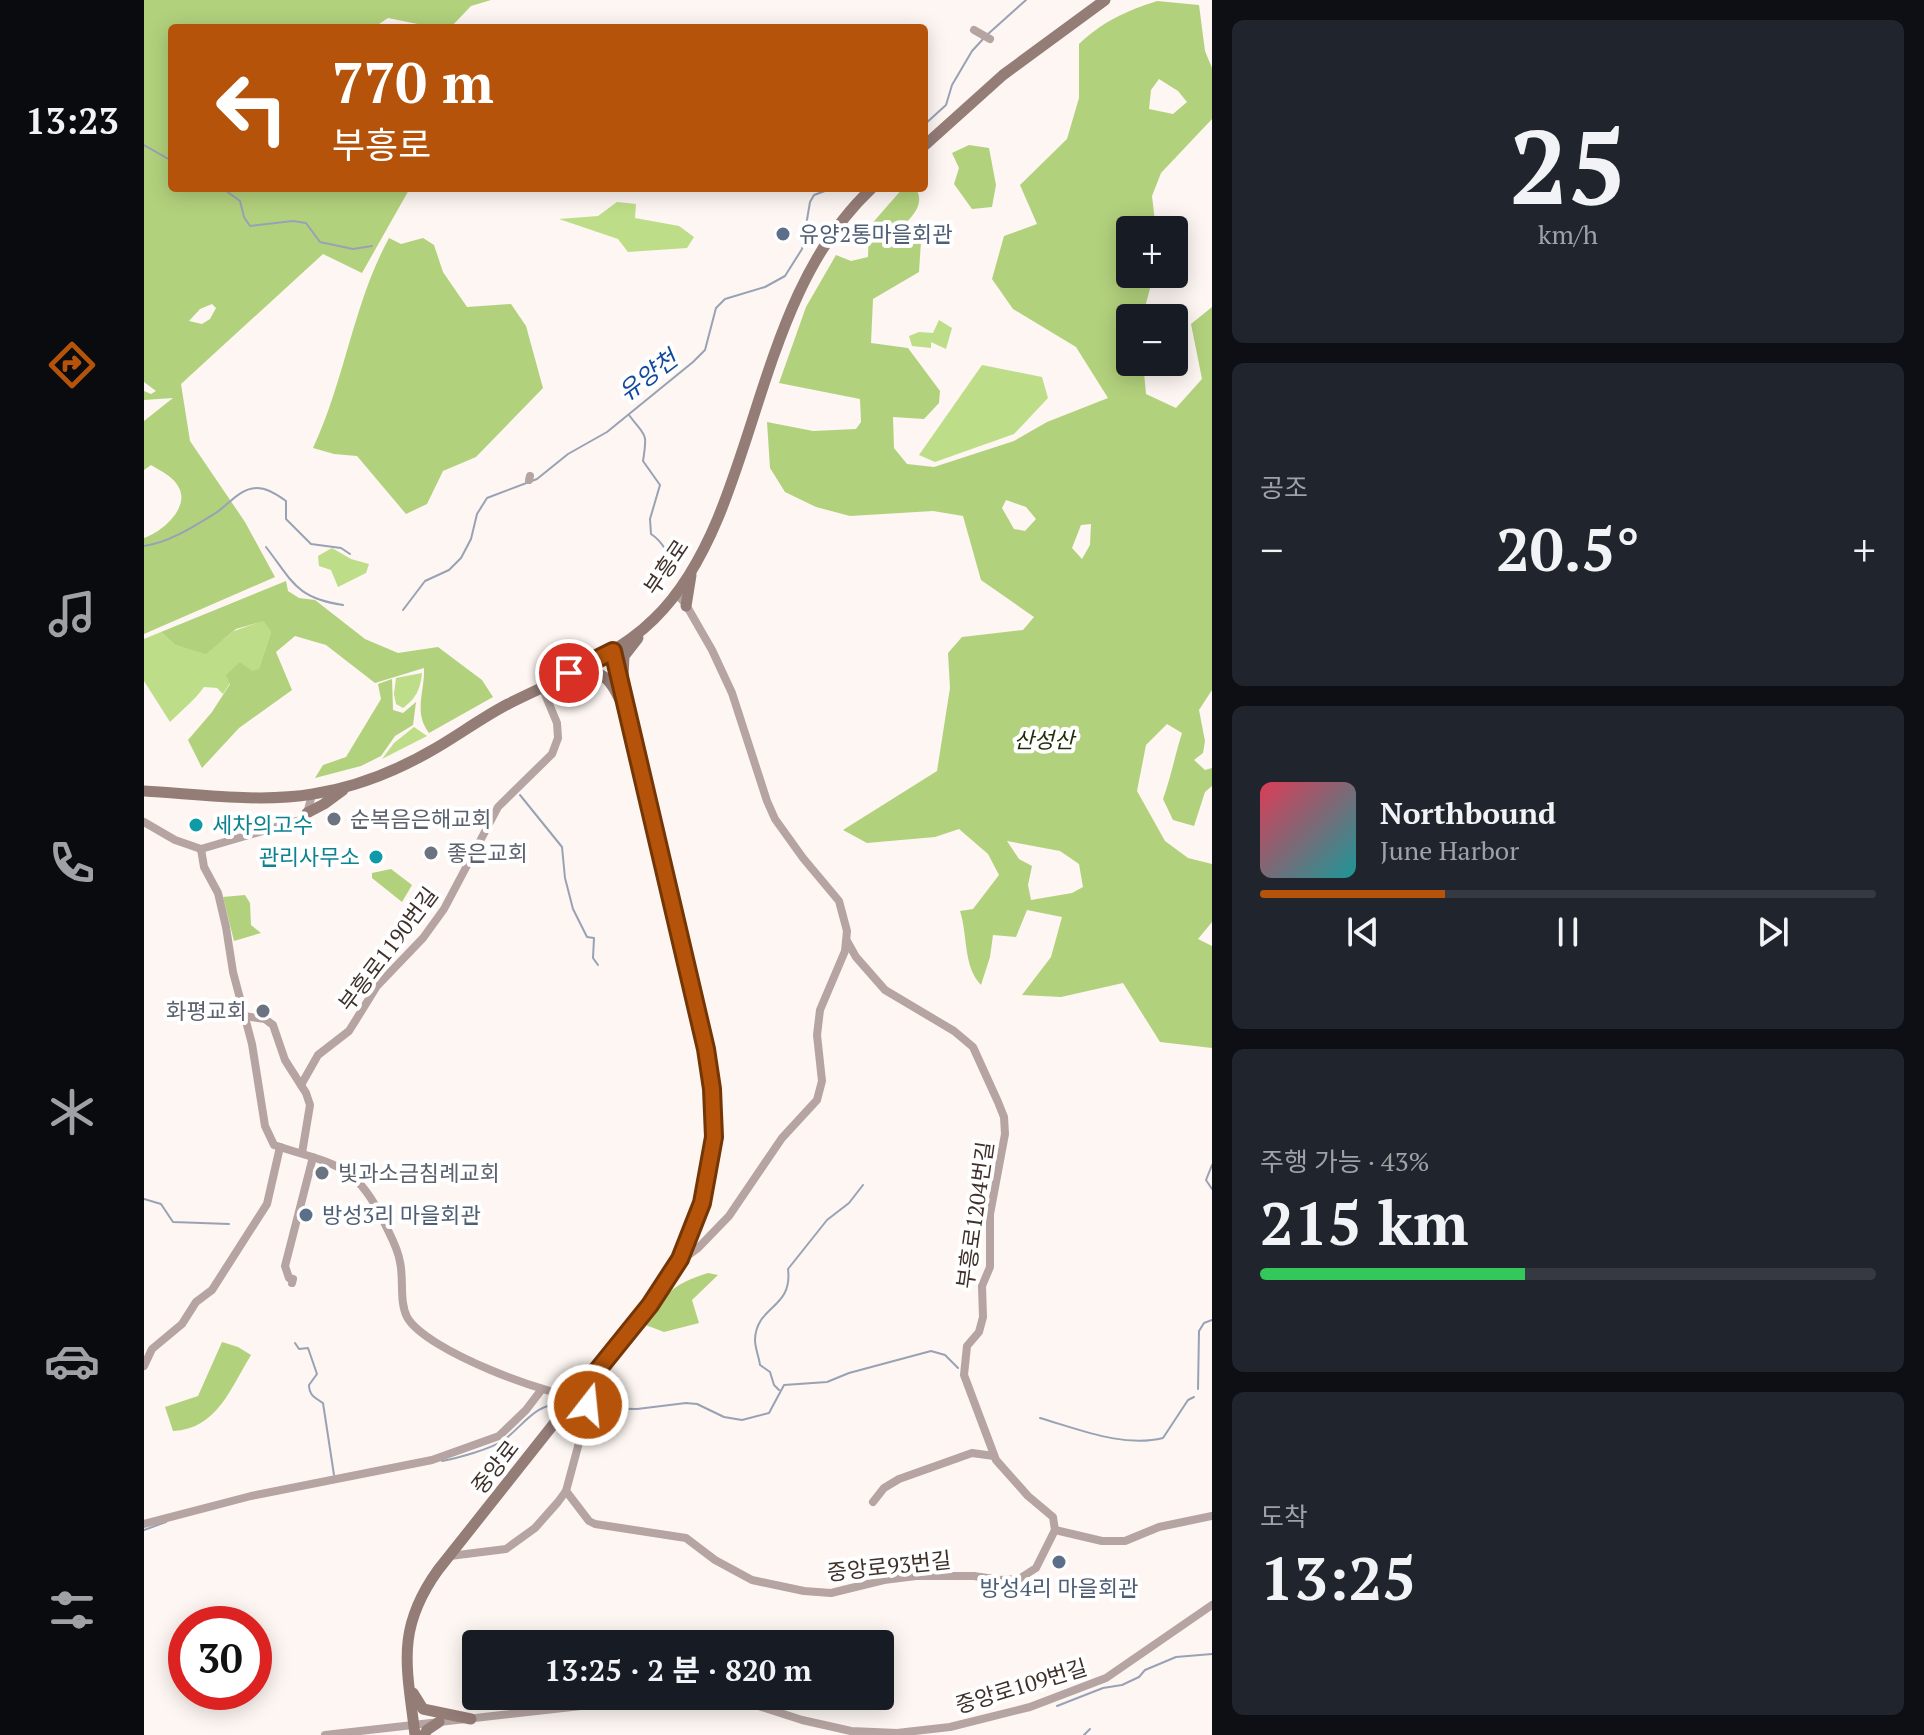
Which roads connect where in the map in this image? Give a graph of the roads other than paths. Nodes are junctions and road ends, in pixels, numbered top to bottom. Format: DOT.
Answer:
graph roads {
  1 [pos="1105,0"];
  2 [pos="974,30"];
  3 [pos="990,39"];
  4 [pos="928,142"];
  5 [pos="868,192"];
  6 [pos="693,568"];
  7 [pos="675,593"];
  8 [pos="686,606"];
  9 [pos="646,626"];
  10 [pos="613,651"];
  11 [pos="547,684"];
  12 [pos="624,700"];
  13 [pos="632,736"];
  14 [pos="347,787"];
  15 [pos="144,791"];
  16 [pos="312,795"];
  17 [pos="307,813"];
  18 [pos="144,822"];
  19 [pos="201,849"];
  20 [pos="847,939"];
  21 [pos="244,1016"];
  22 [pos="301,1085"];
  23 [pos="280,1147"];
  24 [pos="302,1153"];
  25 [pos="313,1157"];
  26 [pos="678,1263"];
  27 [pos="292,1283"];
  28 [pos="144,1366"];
  29 [pos="588,1382"];
  30 [pos="542,1389"];
  31 [pos="569,1401"];
  32 [pos="588,1406"];
  33 [pos="994,1456"];
  34 [pos="566,1491"];
  35 [pos="873,1502"];
  36 [pos="1212,1516"];
  37 [pos="144,1524"];
  38 [pos="1055,1530"];
  39 [pos="450,1556"];
  40 [pos="1212,1605"];
  41 [pos="406,1672"];
  42 [pos="549,1710"];
  43 [pos="771,1710"];
  44 [pos="471,1719"];
  45 [pos="439,1722"];
  46 [pos="414,1730"];
  47 [pos="325,1735"];
  48 [pos="424,1735"];
  1 -- 4 [label="main road"];
  2 -- 3 [label="street"];
  5 -- 6 [label="main road, 부흥로"];
  6 -- 7 [label="main road, 부흥로"];
  6 -- 8 [label="main road"];
  7 -- 8 [label="street, 부흥로1204번길"];
  7 -- 9 [label="main road, 부흥로"];
  8 -- 20 [label="street, 부흥로1204번길"];
  9 -- 10 [label="main road, 부흥로"];
  9 -- 12 [label="main road"];
  10 -- 11 [label="main road, 부흥로"];
  10 -- 12 [label="main road, 중앙로"];
  11 -- 13 [label="main road"];
  11 -- 14 [label="main road, 부흥로"];
  11 -- 22 [label="street, 부흥로1190번길"];
  12 -- 13 [label="main road, 중앙로"];
  13 -- 26 [label="main road, 중앙로"];
  14 -- 16 [label="main road, 부흥로"];
  14 -- 17 [label="main road"];
  15 -- 16 [label="main road, 부흥로"];
  16 -- 17 [label="street"];
  17 -- 19 [label="street"];
  18 -- 19 [label="street"];
  19 -- 21 [label="street"];
  20 -- 26 [label="street"];
  20 -- 33 [label="street, 부흥로1204번길"];
  21 -- 22 [label="street"];
  21 -- 23 [label="street"];
  22 -- 24 [label="street"];
  23 -- 24 [label="street"];
  23 -- 28 [label="street"];
  24 -- 25 [label="street"];
  25 -- 27 [label="street"];
  25 -- 30 [label="street"];
  26 -- 29 [label="main road, 중앙로"];
  29 -- 31 [label="main road, 중앙로"];
  29 -- 32 [label="street"];
  30 -- 31 [label="street"];
  30 -- 37 [label="street"];
  31 -- 32 [label="street"];
  31 -- 39 [label="main road, 중앙로"];
  32 -- 34 [label="street"];
  33 -- 35 [label="street"];
  33 -- 38 [label="street, 부흥로1204번길"];
  34 -- 38 [label="street, 중앙로93번길"];
  34 -- 39 [label="street"];
  36 -- 38 [label="street"];
  39 -- 41 [label="main road, 중앙로"];
  40 -- 43 [label="street, 중앙로109번길"];
  41 -- 44 [label="main road"];
  41 -- 46 [label="main road, 중앙로"];
  42 -- 44 [label="street"];
  44 -- 45 [label="street"];
  45 -- 46 [label="street"];
  45 -- 48 [label="main road"];
  46 -- 47 [label="street"];
}
